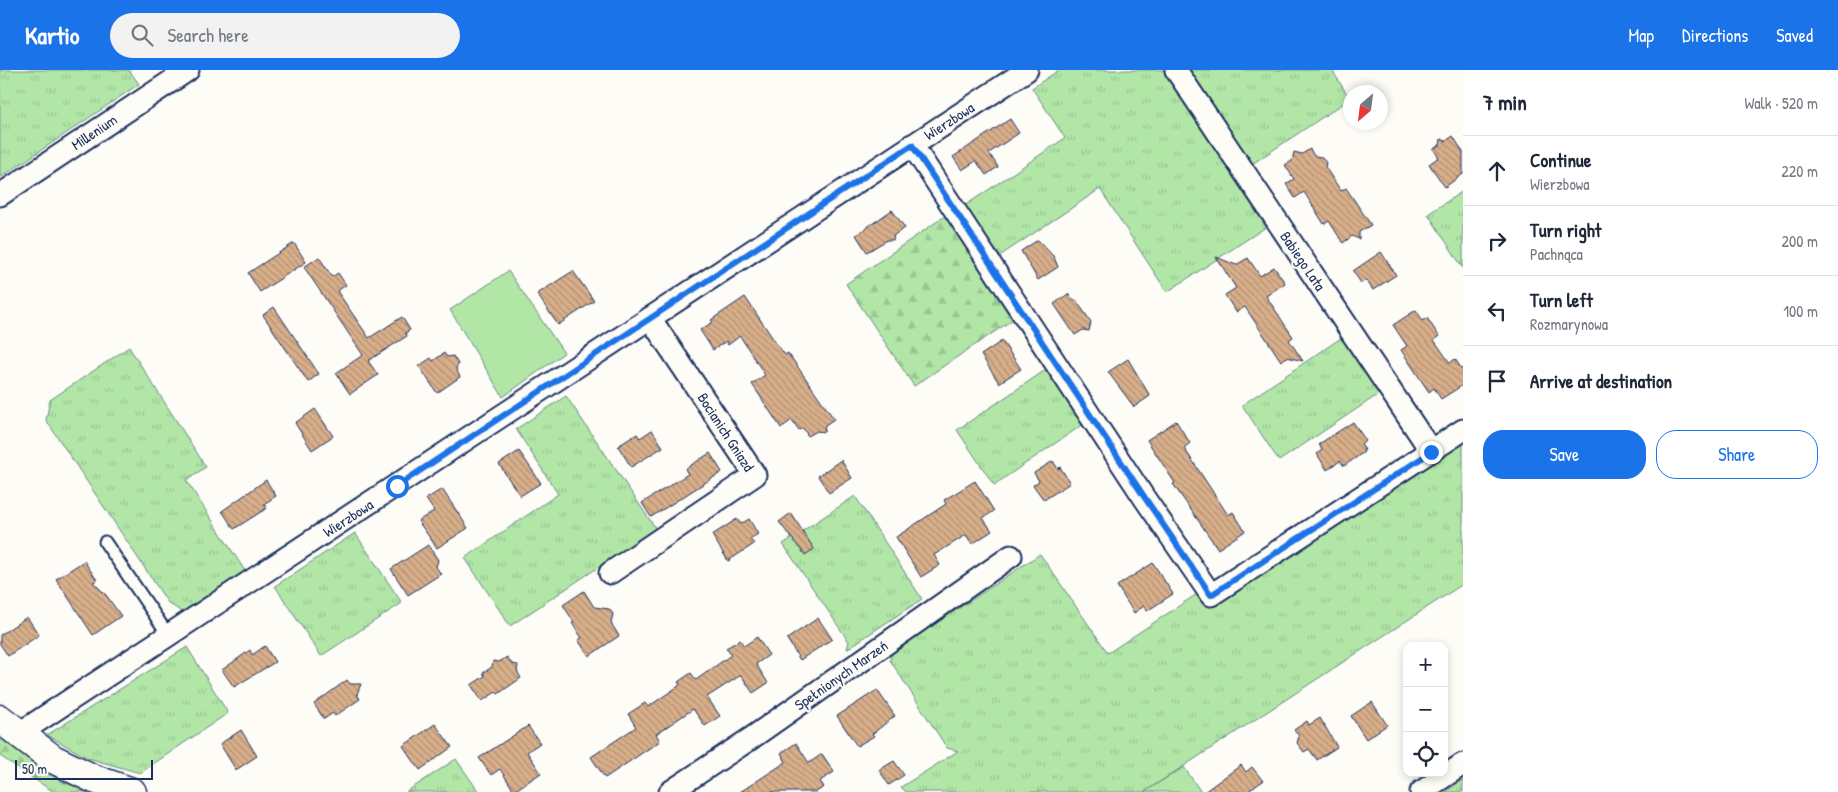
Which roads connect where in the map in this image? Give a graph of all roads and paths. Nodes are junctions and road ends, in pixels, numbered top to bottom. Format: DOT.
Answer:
graph roads {
  1 [pos="188,70"];
  2 [pos="1028,70"];
  3 [pos="1176,70"];
  4 [pos="912,145"];
  5 [pos="0,195"];
  6 [pos="650,318"];
  7 [pos="1463,430"];
  8 [pos="1431,452"];
  9 [pos="105,542"];
  10 [pos="1011,556"];
  11 [pos="610,573"];
  12 [pos="169,636"];
  13 [pos="10,727"];
  14 [pos="1463,764"];
  15 [pos="132,792"];
  16 [pos="670,792"];
  17 [pos="1421,792"];
  1 -- 5 [label="street, Millenium"];
  2 -- 4 [label="street, Wierzbowa"];
  3 -- 8 [label="street, Babiego Lata"];
  4 -- 6 [label="street, Wierzbowa"];
  4 -- 8 [label="street"];
  6 -- 11 [label="street, Bocianich Gniazd"];
  6 -- 12 [label="street, Wierzbowa"];
  7 -- 8 [label="street"];
  9 -- 12 [label="lane"];
  10 -- 16 [label="street, Spełnionych Marzeń"];
  12 -- 13 [label="street, Wierzbowa"];
  13 -- 15 [label="street"];
  14 -- 17 [label="street"];
}
